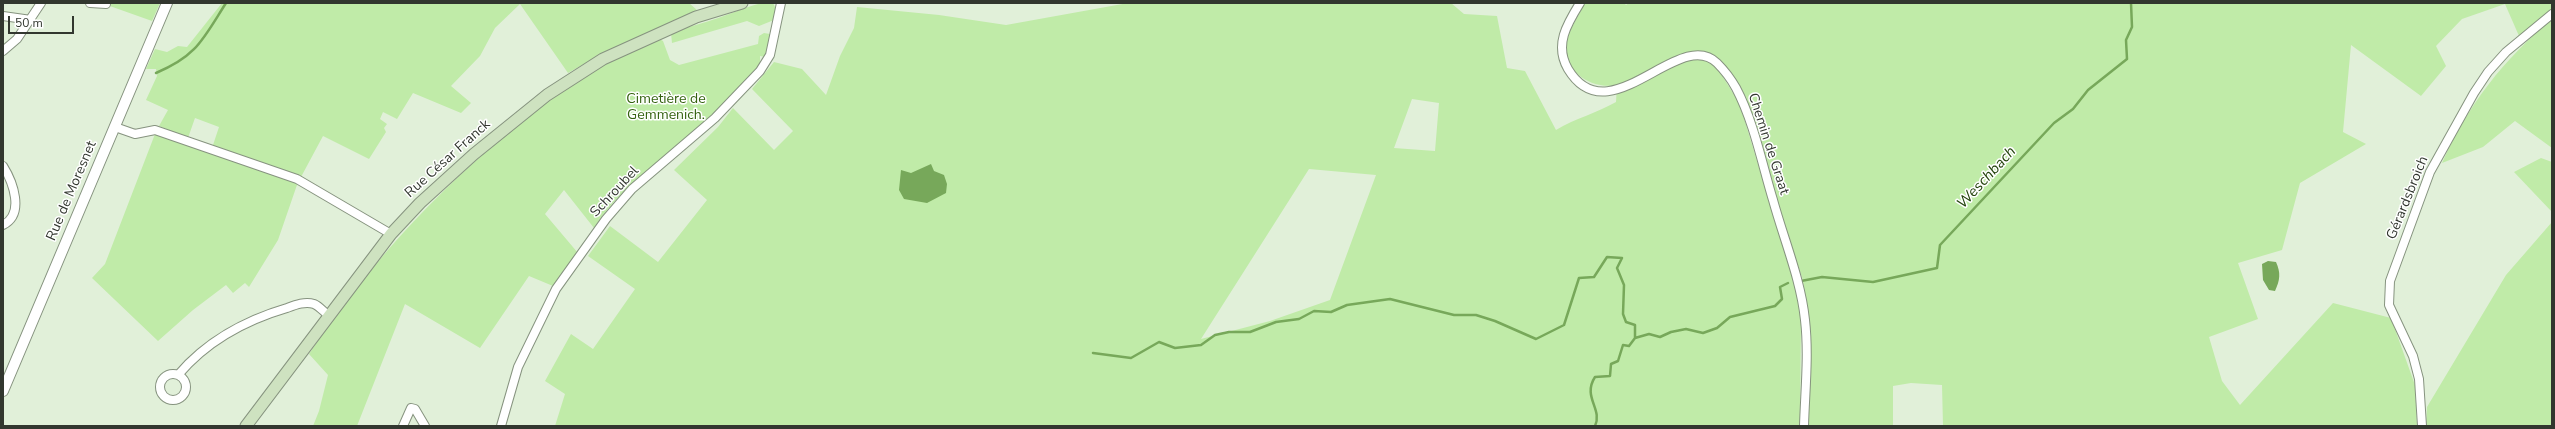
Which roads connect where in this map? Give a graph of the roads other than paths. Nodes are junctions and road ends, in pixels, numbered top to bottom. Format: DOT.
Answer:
graph roads {
  1 [pos="41,3"];
  2 [pos="90,3"];
  3 [pos="167,3"];
  4 [pos="742,3"];
  5 [pos="781,3"];
  6 [pos="1580,3"];
  7 [pos="106,4"];
  8 [pos="2552,14"];
  9 [pos="3,16"];
  10 [pos="31,20"];
  11 [pos="3,51"];
  12 [pos="114,127"];
  13 [pos="3,166"];
  14 [pos="3,225"];
  15 [pos="391,234"];
  16 [pos="328,315"];
  17 [pos="178,375"];
  18 [pos="3,391"];
  19 [pos="246,426"];
  20 [pos="403,426"];
  21 [pos="425,426"];
  22 [pos="501,426"];
  23 [pos="1804,426"];
  24 [pos="2422,426"];
  1 -- 10 [label="street"];
  2 -- 7 [label="street"];
  3 -- 12 [label="street, Rue de Moresnet"];
  4 -- 15 [label="main road, Rue César Franck"];
  5 -- 22 [label="street, Schroubel"];
  6 -- 23 [label="street, Chemin de Graat"];
  8 -- 24 [label="street, Gérardsbroich"];
  9 -- 10 [label="street"];
  10 -- 11 [label="street"];
  12 -- 15 [label="street"];
  12 -- 18 [label="street, Rue de Moresnet"];
  13 -- 14 [label="street"];
  15 -- 16 [label="main road, Rue César Franck"];
  16 -- 17 [label="street"];
  16 -- 19 [label="main road, Rue César Franck"];
  20 -- 21 [label="street"];
}
